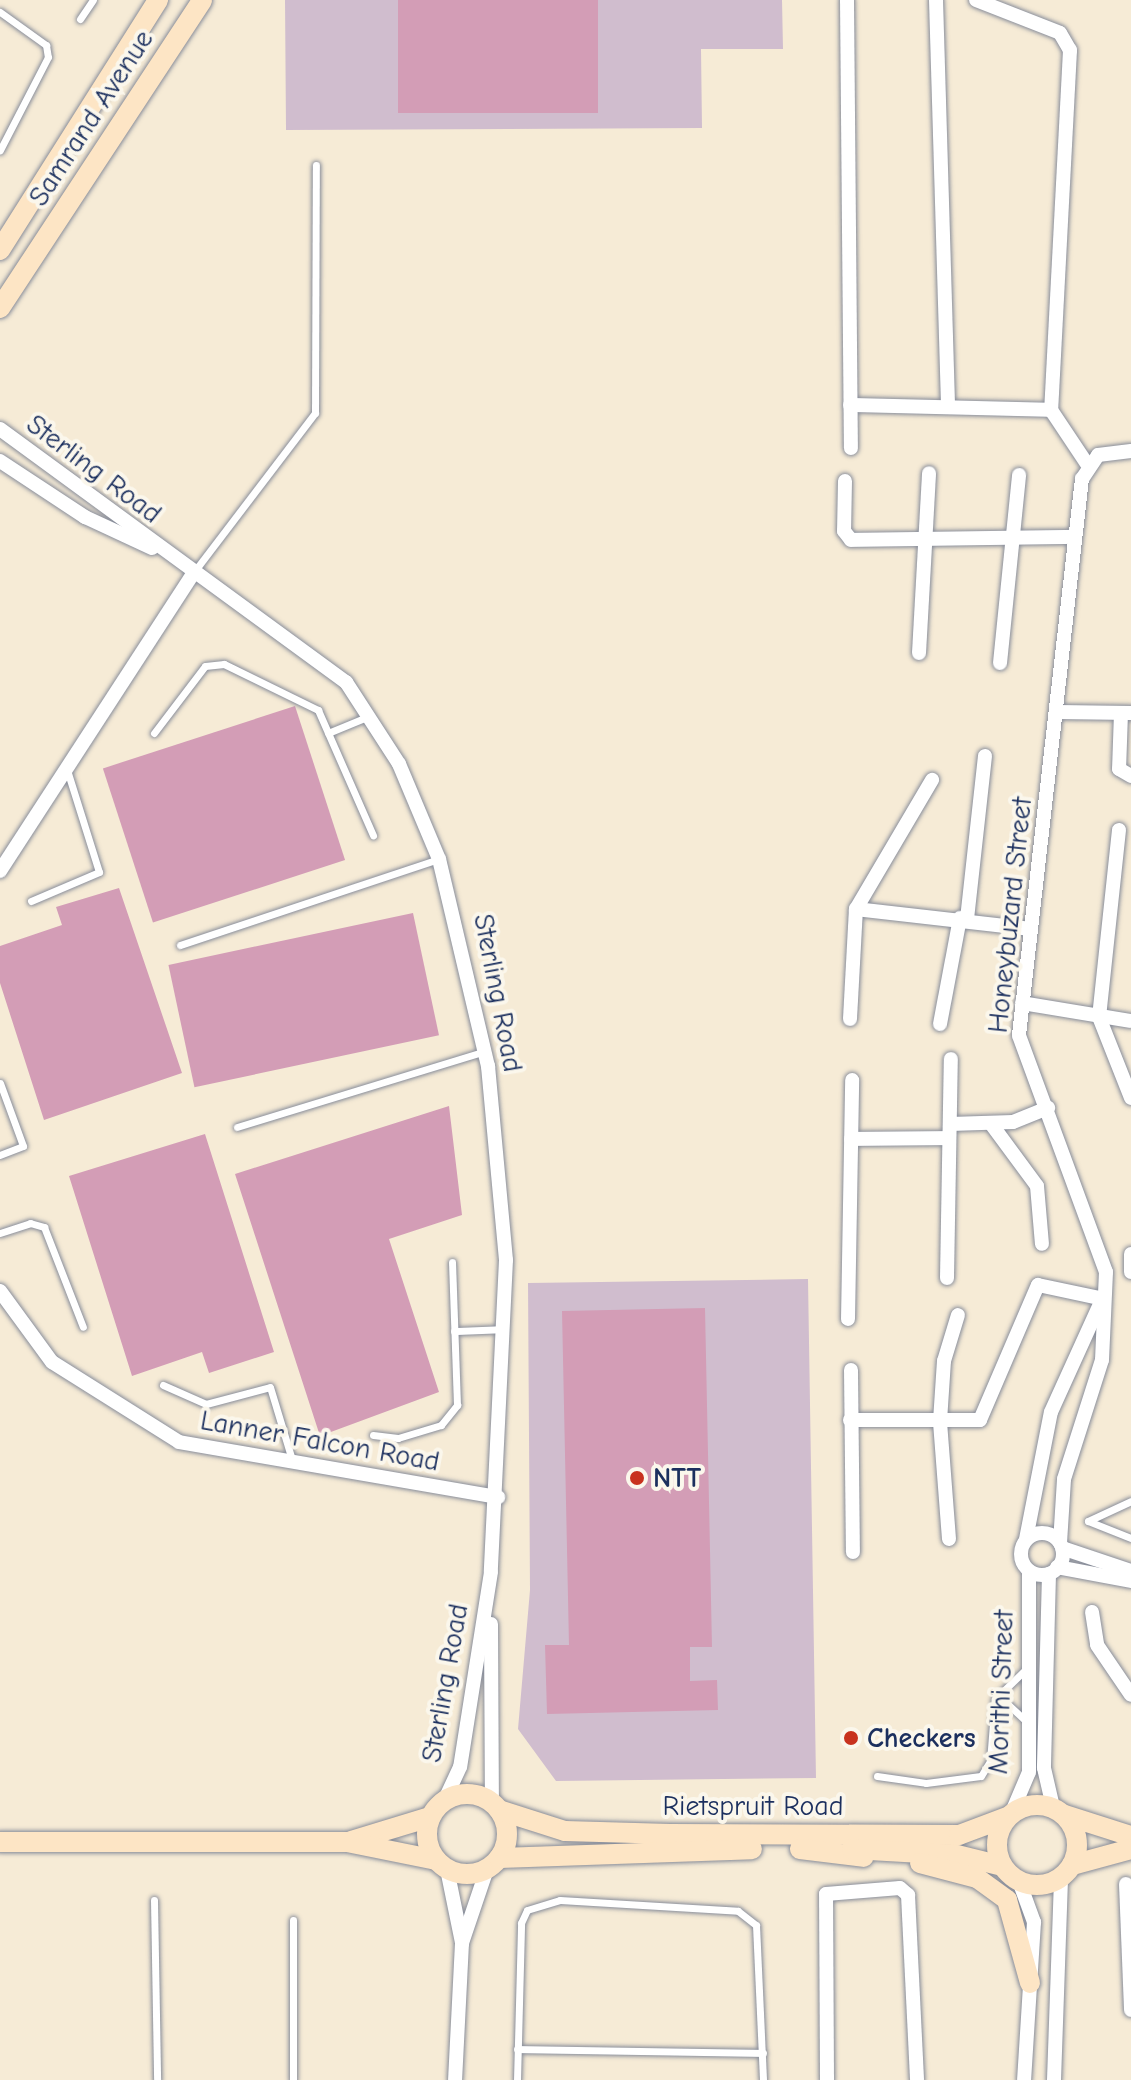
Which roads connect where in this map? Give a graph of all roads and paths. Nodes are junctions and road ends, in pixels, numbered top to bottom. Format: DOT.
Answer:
graph roads {
  1 [pos="93,0"];
  2 [pos="158,0"];
  3 [pos="202,0"];
  4 [pos="847,0"];
  5 [pos="936,0"];
  6 [pos="976,0"];
  7 [pos="0,12"];
  8 [pos="80,19"];
  9 [pos="0,150"];
  10 [pos="316,165"];
  11 [pos="0,250"];
  12 [pos="0,308"];
  13 [pos="850,405"];
  14 [pos="948,407"];
  15 [pos="1051,410"];
  16 [pos="0,429"];
  17 [pos="851,448"];
  18 [pos="1131,451"];
  19 [pos="0,461"];
  20 [pos="1087,464"];
  21 [pos="929,473"];
  22 [pos="1019,475"];
  23 [pos="845,481"];
  24 [pos="1014,536"];
  25 [pos="1075,537"];
  26 [pos="926,540"];
  27 [pos="157,550"];
  28 [pos="193,574"];
  29 [pos="919,653"];
  30 [pos="1000,663"];
  31 [pos="1058,712"];
  32 [pos="1126,713"];
  33 [pos="373,714"];
  34 [pos="154,733"];
  35 [pos="328,733"];
  36 [pos="985,756"];
  37 [pos="66,768"];
  38 [pos="1131,776"];
  39 [pos="932,780"];
  40 [pos="1119,830"];
  41 [pos="373,835"];
  42 [pos="439,859"];
  43 [pos="0,871"];
  44 [pos="31,901"];
  45 [pos="856,909"];
  46 [pos="964,919"];
  47 [pos="1031,929"];
  48 [pos="180,945"];
  49 [pos="1022,1003"];
  50 [pos="1099,1017"];
  51 [pos="850,1019"];
  52 [pos="1131,1021"];
  53 [pos="940,1024"];
  54 [pos="485,1051"];
  55 [pos="951,1059"];
  56 [pos="852,1080"];
  57 [pos="0,1083"];
  58 [pos="1131,1098"];
  59 [pos="1048,1108"];
  60 [pos="992,1125"];
  61 [pos="237,1127"];
  62 [pos="950,1131"];
  63 [pos="851,1139"];
  64 [pos="0,1155"];
  65 [pos="1085,1208"];
  66 [pos="0,1233"];
  67 [pos="1042,1244"];
  68 [pos="1131,1254"];
  69 [pos="452,1262"];
  70 [pos="1131,1272"];
  71 [pos="947,1278"];
  72 [pos="0,1291"];
  73 [pos="1099,1298"];
  74 [pos="958,1315"];
  75 [pos="848,1319"];
  76 [pos="83,1327"];
  77 [pos="505,1329"];
  78 [pos="454,1331"];
  79 [pos="851,1370"];
  80 [pos="163,1385"];
  81 [pos="850,1420"];
  82 [pos="940,1421"];
  83 [pos="373,1435"];
  84 [pos="294,1467"];
  85 [pos="498,1497"];
  86 [pos="1131,1501"];
  87 [pos="1131,1538"];
  88 [pos="949,1539"];
  89 [pos="1026,1539"];
  90 [pos="1061,1546"];
  91 [pos="853,1552"];
  92 [pos="1053,1570"];
  93 [pos="1029,1571"];
  94 [pos="1131,1571"];
  95 [pos="491,1572"];
  96 [pos="1131,1581"];
  97 [pos="1092,1612"];
  98 [pos="1031,1662"];
  99 [pos="998,1695"];
  100 [pos="1131,1695"];
  101 [pos="1030,1730"];
  102 [pos="877,1776"];
  103 [pos="444,1801"];
  104 [pos="496,1806"];
  105 [pos="1059,1811"];
  106 [pos="1010,1814"];
  107 [pos="430,1817"];
  108 [pos="1131,1836"];
  109 [pos="0,1842"];
  110 [pos="347,1842"];
  111 [pos="800,1849"];
  112 [pos="1131,1849"];
  113 [pos="441,1864"];
  114 [pos="493,1864"];
  115 [pos="1002,1866"];
  116 [pos="1067,1871"];
  117 [pos="1019,1881"];
  118 [pos="1126,1884"];
  119 [pos="154,1900"];
  120 [pos="293,1920"];
  121 [pos="462,1943"];
  122 [pos="1030,1983"];
  123 [pos="1131,2010"];
  124 [pos="517,2049"];
  125 [pos="763,2053"];
  126 [pos="157,2080"];
  127 [pos="293,2080"];
  128 [pos="455,2080"];
  129 [pos="517,2080"];
  130 [pos="763,2080"];
  131 [pos="827,2080"];
  132 [pos="917,2080"];
  133 [pos="1024,2080"];
  134 [pos="1054,2080"];
  1 -- 8 [label="lane"];
  2 -- 11 [label="street, Samrand Avenue"];
  3 -- 12 [label="street, Samrand Avenue"];
  4 -- 13 [label="street"];
  5 -- 14 [label="street"];
  6 -- 15 [label="street"];
  7 -- 9 [label="lane"];
  10 -- 28 [label="lane"];
  13 -- 14 [label="street"];
  13 -- 17 [label="street"];
  14 -- 15 [label="street"];
  15 -- 20 [label="street"];
  16 -- 27 [label="street, Sterling Road"];
  18 -- 20 [label="street"];
  19 -- 27 [label="street, Sterling Road"];
  20 -- 25 [label="street, Honeybuzard Street"];
  21 -- 26 [label="street"];
  22 -- 24 [label="street"];
  23 -- 26 [label="street"];
  24 -- 25 [label="street"];
  24 -- 26 [label="street"];
  24 -- 30 [label="street"];
  25 -- 31 [label="street, Honeybuzard Street"];
  26 -- 29 [label="street"];
  27 -- 28 [label="street, Sterling Road"];
  28 -- 33 [label="street, Sterling Road"];
  28 -- 37 [label="street"];
  31 -- 32 [label="street"];
  31 -- 47 [label="street, Honeybuzard Street"];
  32 -- 38 [label="street"];
  33 -- 35 [label="lane"];
  33 -- 42 [label="street, Sterling Road"];
  34 -- 35 [label="lane"];
  35 -- 41 [label="lane"];
  36 -- 46 [label="street"];
  37 -- 43 [label="street"];
  37 -- 44 [label="lane"];
  39 -- 45 [label="street"];
  40 -- 50 [label="street"];
  42 -- 48 [label="lane"];
  42 -- 54 [label="street, Sterling Road"];
  45 -- 46 [label="street"];
  45 -- 51 [label="street"];
  46 -- 47 [label="street"];
  46 -- 53 [label="street"];
  47 -- 49 [label="street, Honeybuzard Street"];
  49 -- 50 [label="street"];
  49 -- 59 [label="street, Honeybuzard Street"];
  50 -- 52 [label="street"];
  50 -- 58 [label="street"];
  54 -- 61 [label="lane"];
  54 -- 77 [label="street, Sterling Road"];
  55 -- 62 [label="street"];
  56 -- 63 [label="street"];
  57 -- 64 [label="lane"];
  59 -- 60 [label="street"];
  59 -- 65 [label="street, Honeybuzard Street"];
  60 -- 62 [label="street"];
  60 -- 67 [label="street"];
  62 -- 63 [label="street"];
  62 -- 71 [label="street"];
  63 -- 75 [label="street"];
  65 -- 73 [label="street, Honeybuzard Street"];
  65 -- 90 [label="street, Honeybuzard Street"];
  66 -- 76 [label="lane"];
  68 -- 70 [label="street"];
  69 -- 78 [label="lane"];
  72 -- 84 [label="street, Lanner Falcon Road"];
  73 -- 82 [label="street"];
  73 -- 89 [label="street, Honeybuzard Street"];
  74 -- 82 [label="street"];
  77 -- 78 [label="lane"];
  77 -- 85 [label="street, Sterling Road"];
  78 -- 83 [label="lane"];
  79 -- 81 [label="street"];
  80 -- 84 [label="lane"];
  81 -- 82 [label="street"];
  81 -- 91 [label="street"];
  82 -- 88 [label="street"];
  84 -- 85 [label="street, Lanner Falcon Road"];
  85 -- 95 [label="street, Sterling Road"];
  86 -- 87 [label="lane"];
  89 -- 90 [label="street"];
  89 -- 93 [label="street, Morithi Street"];
  90 -- 92 [label="street, Morithi Street"];
  90 -- 94 [label="street"];
  92 -- 93 [label="street, Morithi Street"];
  92 -- 96 [label="street, Morithi Street"];
  92 -- 105 [label="street, Morithi Street"];
  93 -- 98 [label="street, Morithi Street"];
  95 -- 103 [label="street, Sterling Road"];
  95 -- 104 [label="street, Sterling Road"];
  97 -- 100 [label="street"];
  98 -- 99 [label="lane"];
  98 -- 101 [label="street, Morithi Street"];
  99 -- 101 [label="lane"];
  99 -- 102 [label="lane"];
  101 -- 106 [label="street, Morithi Street"];
  103 -- 104 [label="street"];
  103 -- 107 [label="street"];
  104 -- 106 [label="street, Rietspruit Road"];
  104 -- 114 [label="street"];
  105 -- 106 [label="street"];
  105 -- 108 [label="street"];
  105 -- 116 [label="street"];
  106 -- 115 [label="street"];
  107 -- 110 [label="street"];
  107 -- 113 [label="street"];
  109 -- 110 [label="street"];
  110 -- 113 [label="street"];
  111 -- 114 [label="street, Rietspruit Road"];
  111 -- 115 [label="street, Rietspruit Road"];
  111 -- 122 [label="street"];
  112 -- 116 [label="street"];
  113 -- 114 [label="street"];
  113 -- 121 [label="street"];
  114 -- 121 [label="street"];
  115 -- 117 [label="street"];
  116 -- 117 [label="street"];
  116 -- 134 [label="street"];
  117 -- 122 [label="street"];
  118 -- 123 [label="street"];
  119 -- 126 [label="lane"];
  120 -- 127 [label="lane"];
  121 -- 128 [label="street"];
  122 -- 133 [label="street"];
  124 -- 125 [label="lane"];
  124 -- 125 [label="lane"];
  124 -- 129 [label="lane"];
  125 -- 130 [label="lane"];
  131 -- 132 [label="street"];
}
